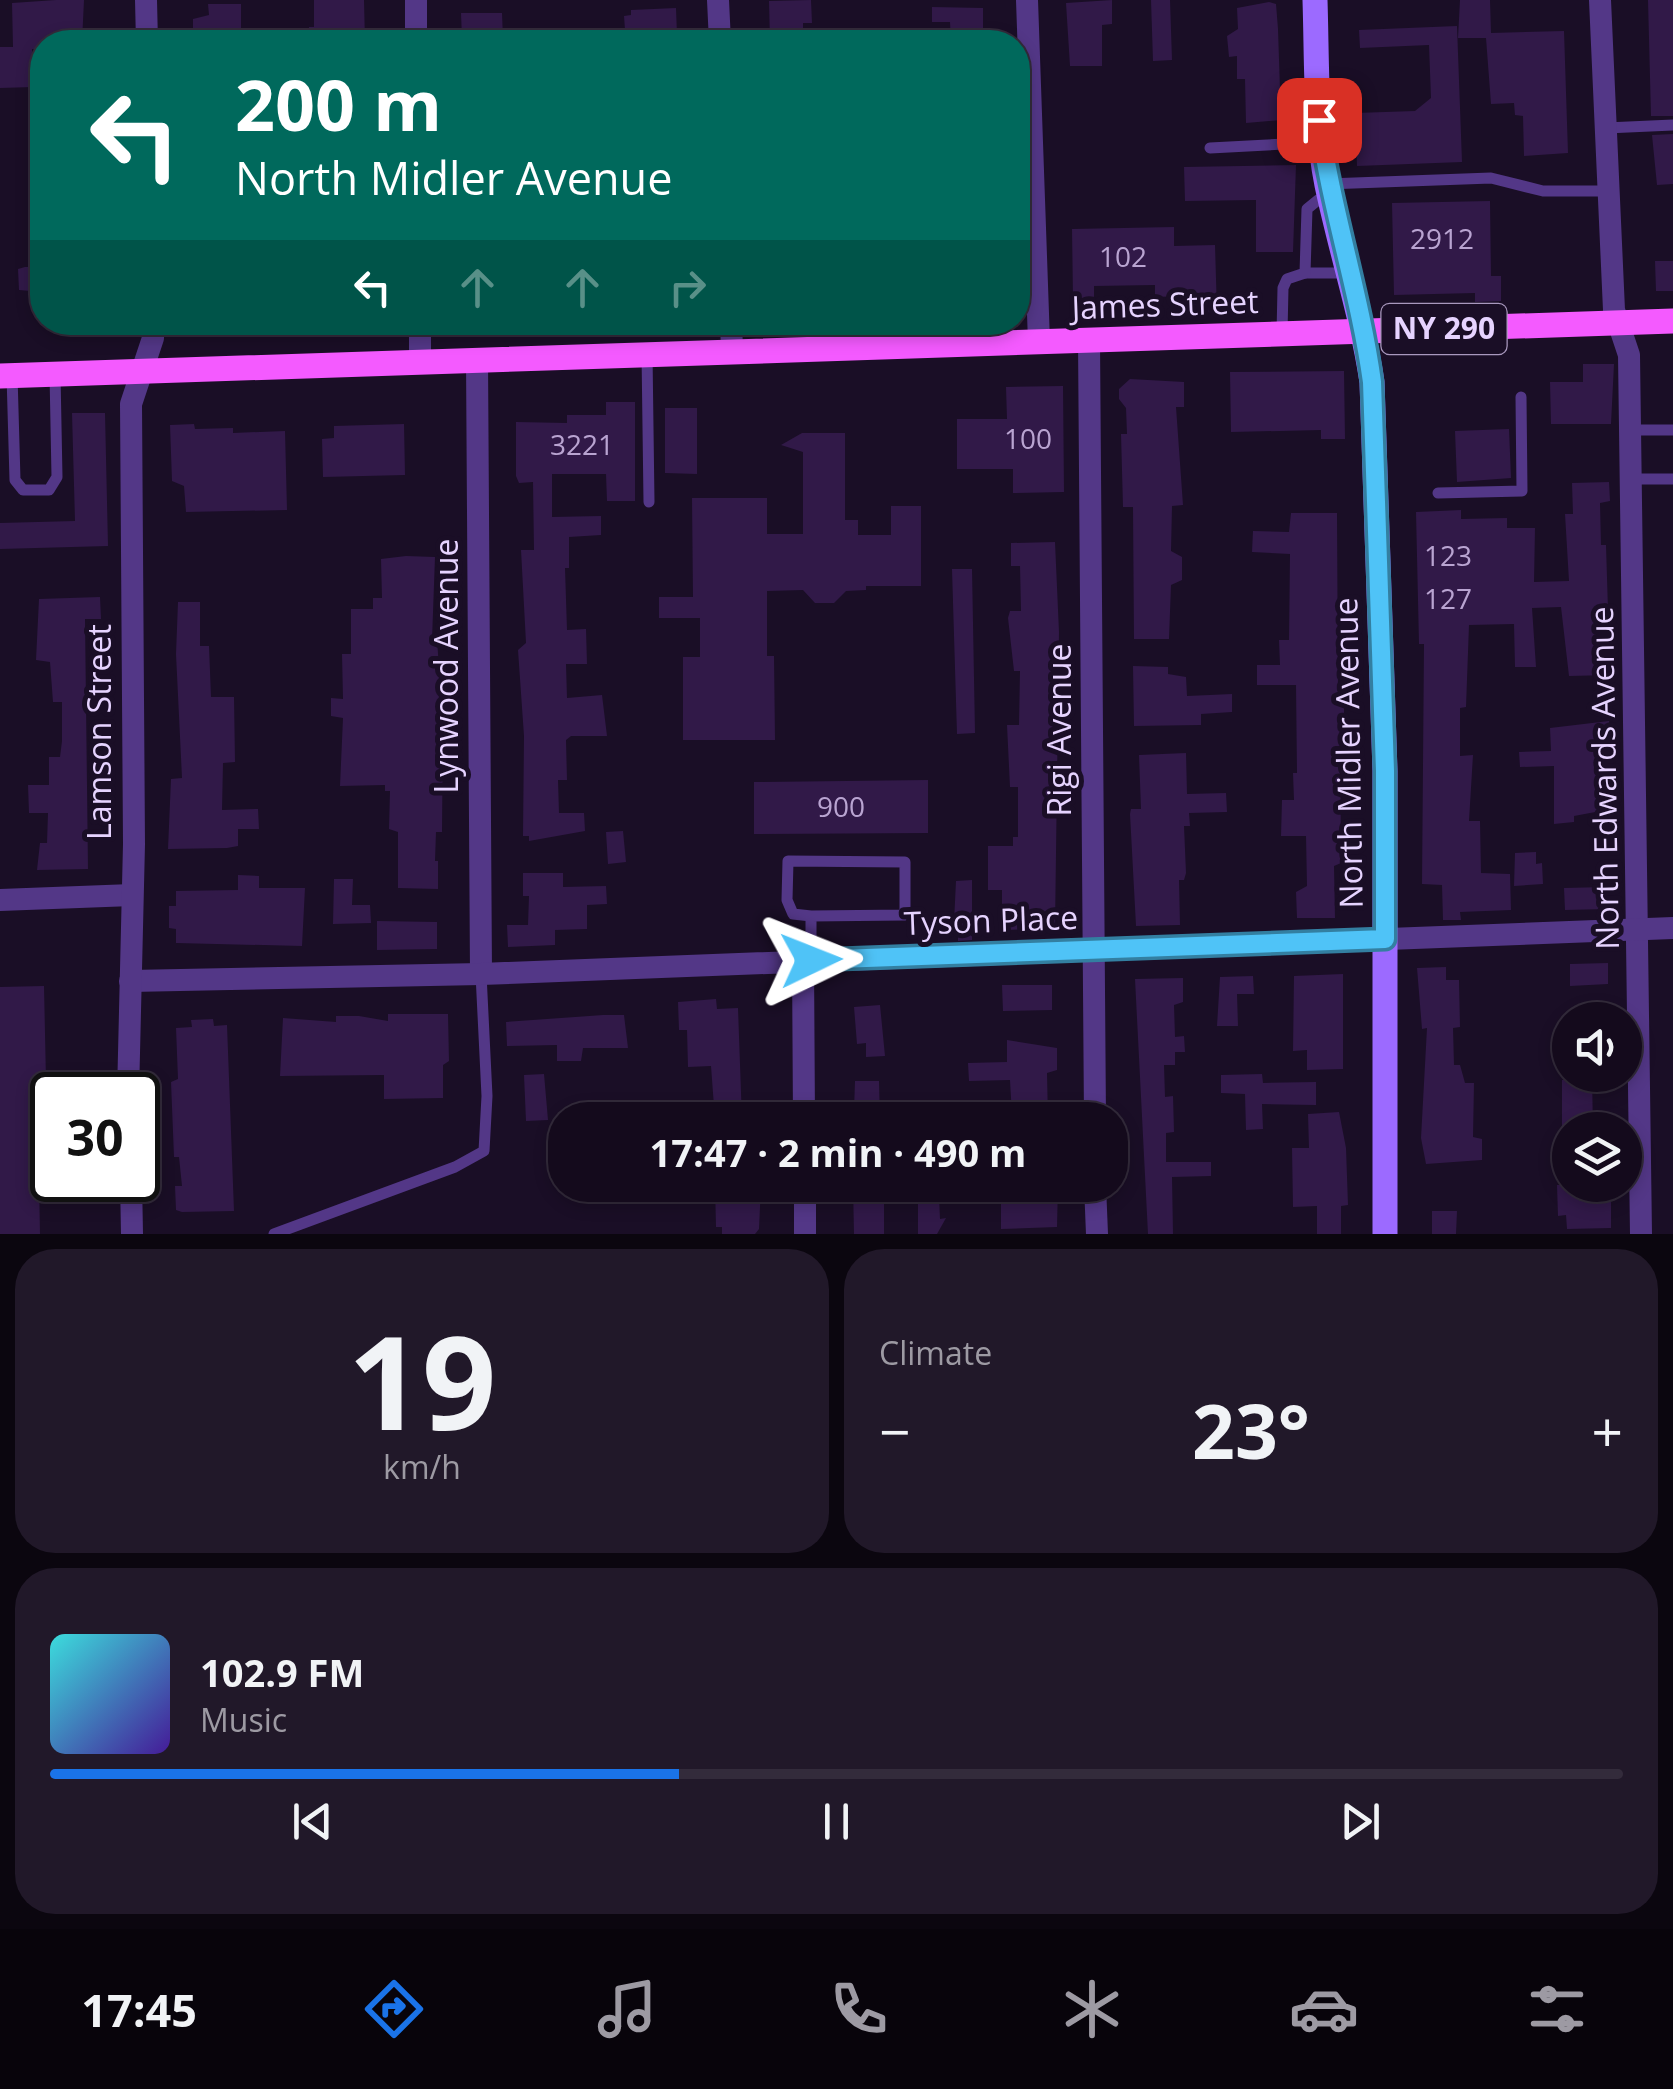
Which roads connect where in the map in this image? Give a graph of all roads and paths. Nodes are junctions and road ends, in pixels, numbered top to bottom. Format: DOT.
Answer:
graph roads {
  1 [pos="146,0"];
  2 [pos="416,0"];
  3 [pos="718,0"];
  4 [pos="1028,0"];
  5 [pos="1314,0"];
  6 [pos="1600,0"];
  7 [pos="146,30"];
  8 [pos="416,30"];
  9 [pos="719,30"];
  10 [pos="1028,30"];
  11 [pos="1673,126"];
  12 [pos="1606,128"];
  13 [pos="1322,142"];
  14 [pos="1210,148"];
  15 [pos="1608,191"];
  16 [pos="1329,192"];
  17 [pos="1030,254"];
  18 [pos="1305,273"];
  19 [pos="1350,273"];
  20 [pos="1673,321"];
  21 [pos="1617,324"];
  22 [pos="1364,331"];
  23 [pos="1282,334"];
  24 [pos="154,335"];
  25 [pos="420,335"];
  26 [pos="731,335"];
  27 [pos="1089,340"];
  28 [pos="1039,342"];
  29 [pos="732,350"];
  30 [pos="647,353"];
  31 [pos="477,359"];
  32 [pos="420,361"];
  33 [pos="142,371"];
  34 [pos="55,374"];
  35 [pos="6,376"];
  36 [pos="1521,397"];
  37 [pos="1631,430"];
  38 [pos="1673,430"];
  39 [pos="1632,479"];
  40 [pos="1673,479"];
  41 [pos="1438,494"];
  42 [pos="649,502"];
  43 [pos="132,895"];
  44 [pos="0,900"];
  45 [pos="811,916"];
  46 [pos="1673,928"];
  47 [pos="1639,929"];
  48 [pos="1385,939"];
  49 [pos="1094,949"];
  50 [pos="807,960"];
  51 [pos="480,974"];
  52 [pos="130,981"];
  53 [pos="128,1072"];
  54 [pos="804,1102"];
  55 [pos="1095,1102"];
  56 [pos="131,1202"];
  57 [pos="805,1202"];
  58 [pos="1096,1202"];
  59 [pos="132,1234"];
  60 [pos="274,1234"];
  61 [pos="805,1234"];
  62 [pos="1097,1234"];
  63 [pos="1385,1234"];
  64 [pos="1641,1234"];
  1 -- 7 [label="street"];
  2 -- 8 [label="street"];
  3 -- 9 [label="street"];
  4 -- 10 [label="street"];
  5 -- 13 [label="main road, North Midler Avenue"];
  6 -- 12 [label="street, North Edwards Avenue"];
  11 -- 12 [label="lane"];
  12 -- 15 [label="street, North Edwards Avenue"];
  13 -- 14 [label="lane"];
  13 -- 16 [label="main road, North Midler Avenue"];
  15 -- 16 [label="lane"];
  15 -- 21 [label="street, North Edwards Avenue"];
  16 -- 18 [label="lane"];
  16 -- 19 [label="main road, North Midler Avenue"];
  17 -- 28 [label="street"];
  18 -- 19 [label="lane"];
  18 -- 23 [label="lane"];
  19 -- 22 [label="main road, North Midler Avenue"];
  20 -- 21 [label="main road, James Street / NY 290"];
  21 -- 22 [label="main road, James Street / NY 290"];
  21 -- 37 [label="street, North Edwards Avenue"];
  22 -- 23 [label="main road, James Street / NY 290"];
  22 -- 48 [label="main road, North Midler Avenue"];
  23 -- 27 [label="main road, James Street / NY 290"];
  24 -- 33 [label="street, Lamson Street"];
  25 -- 32 [label="street"];
  26 -- 29 [label="street"];
  27 -- 28 [label="main road, James Street / NY 290"];
  27 -- 49 [label="street, Rigi Avenue"];
  28 -- 29 [label="main road, James Street / NY 290"];
  29 -- 30 [label="main road, James Street / NY 290"];
  30 -- 31 [label="main road, James Street / NY 290"];
  30 -- 42 [label="lane"];
  31 -- 32 [label="main road, James Street / NY 290"];
  31 -- 51 [label="street, Lynwood Avenue"];
  32 -- 33 [label="main road, James Street / NY 290"];
  33 -- 34 [label="main road, James Street / NY 290"];
  33 -- 43 [label="street, Lamson Street"];
  34 -- 35 [label="main road, James Street / NY 290"];
  34 -- 35 [label="lane"];
  36 -- 41 [label="lane"];
  37 -- 38 [label="lane"];
  37 -- 39 [label="street, North Edwards Avenue"];
  39 -- 40 [label="lane"];
  39 -- 47 [label="street, North Edwards Avenue"];
  43 -- 44 [label="street"];
  43 -- 52 [label="street, Lamson Street"];
  45 -- 45 [label="lane"];
  45 -- 50 [label="lane"];
  46 -- 47 [label="street, Tyson Place"];
  47 -- 48 [label="street, Tyson Place"];
  47 -- 64 [label="street, North Edwards Avenue"];
  48 -- 49 [label="street, Tyson Place"];
  48 -- 63 [label="main road, North Midler Avenue"];
  49 -- 50 [label="street, Tyson Place"];
  49 -- 55 [label="street, Rigi Avenue"];
  50 -- 51 [label="street, Tyson Place"];
  50 -- 54 [label="street"];
  51 -- 52 [label="street, Tyson Place"];
  51 -- 60 [label="lane"];
  52 -- 53 [label="street, Lamson Street"];
  56 -- 59 [label="street"];
  57 -- 61 [label="street"];
  58 -- 62 [label="street"];
}
